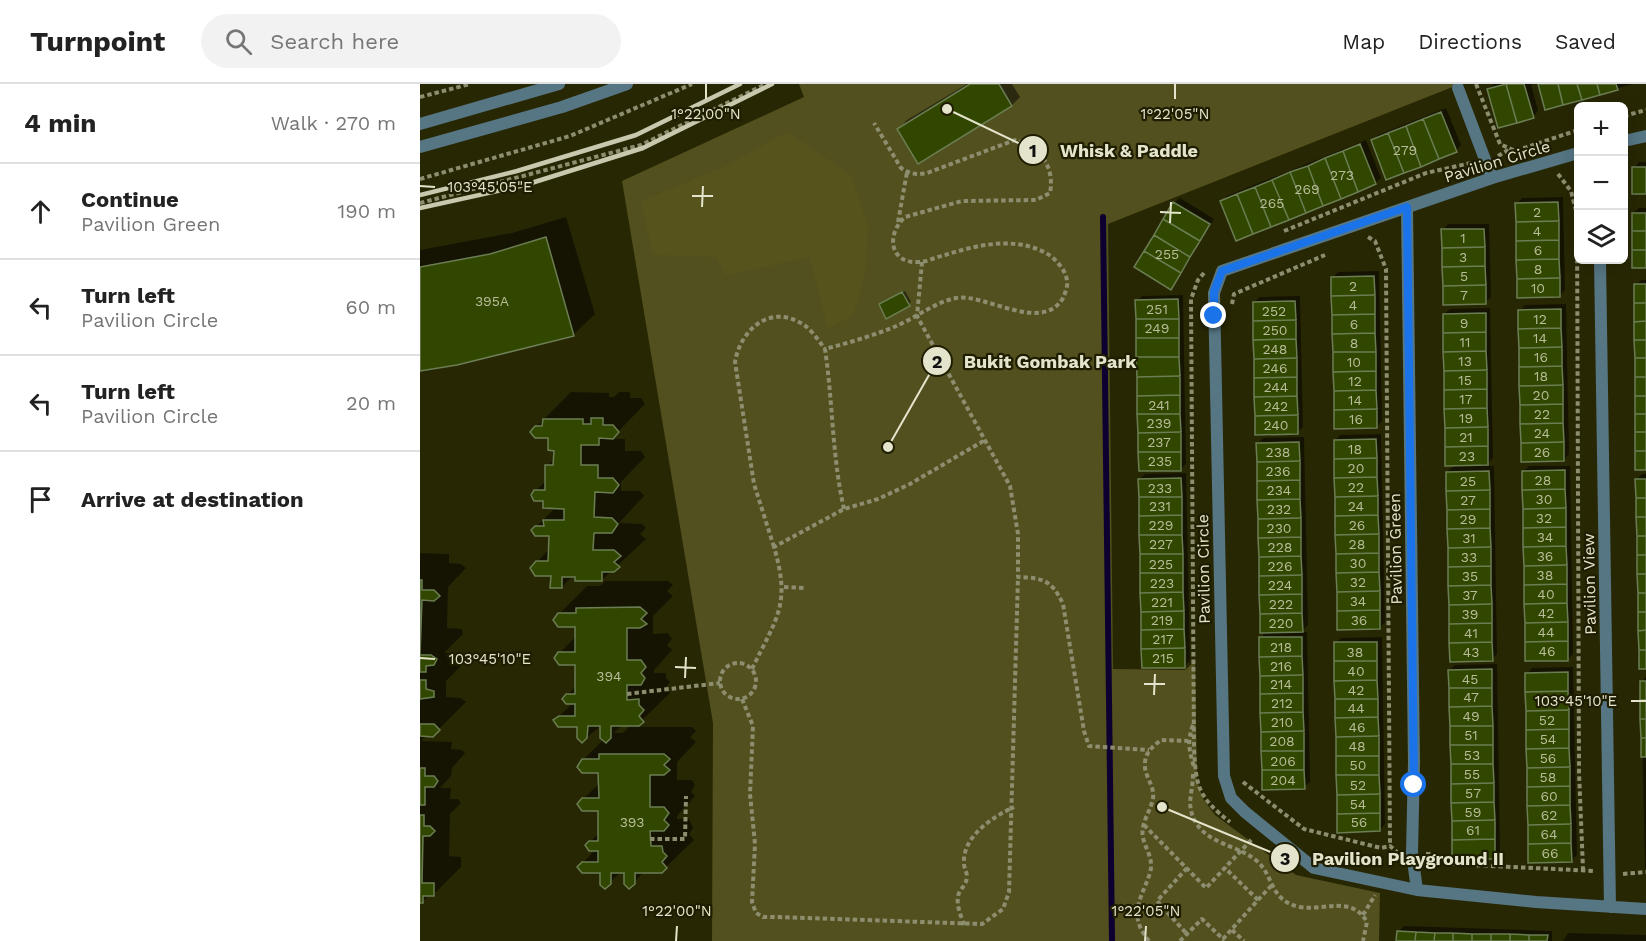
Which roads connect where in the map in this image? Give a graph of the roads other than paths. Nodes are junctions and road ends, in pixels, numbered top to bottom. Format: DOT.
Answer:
graph roads {
  1 [pos="560,84"];
  2 [pos="627,84"];
  3 [pos="1458,88"];
  4 [pos="420,124"];
  5 [pos="1646,135"];
  6 [pos="1628,140"];
  7 [pos="420,147"];
  8 [pos="1574,154"];
  9 [pos="1492,177"];
  10 [pos="1407,207"];
  11 [pos="1600,264"];
  12 [pos="1418,890"];
  13 [pos="1610,907"];
  14 [pos="1646,909"];
  1 -- 4 [label="street"];
  2 -- 7 [label="street"];
  3 -- 9 [label="street"];
  5 -- 6 [label="street"];
  8 -- 9 [label="street, Pavilion Circle"];
  9 -- 10 [label="street, Pavilion Circle"];
  10 -- 12 [label="street, Pavilion Green"];
  10 -- 12 [label="street, Pavilion Circle"];
  11 -- 13 [label="street, Pavilion View"];
  12 -- 13 [label="street, Pavilion Circle"];
  13 -- 14 [label="street, Pavilion Circle"];
}
